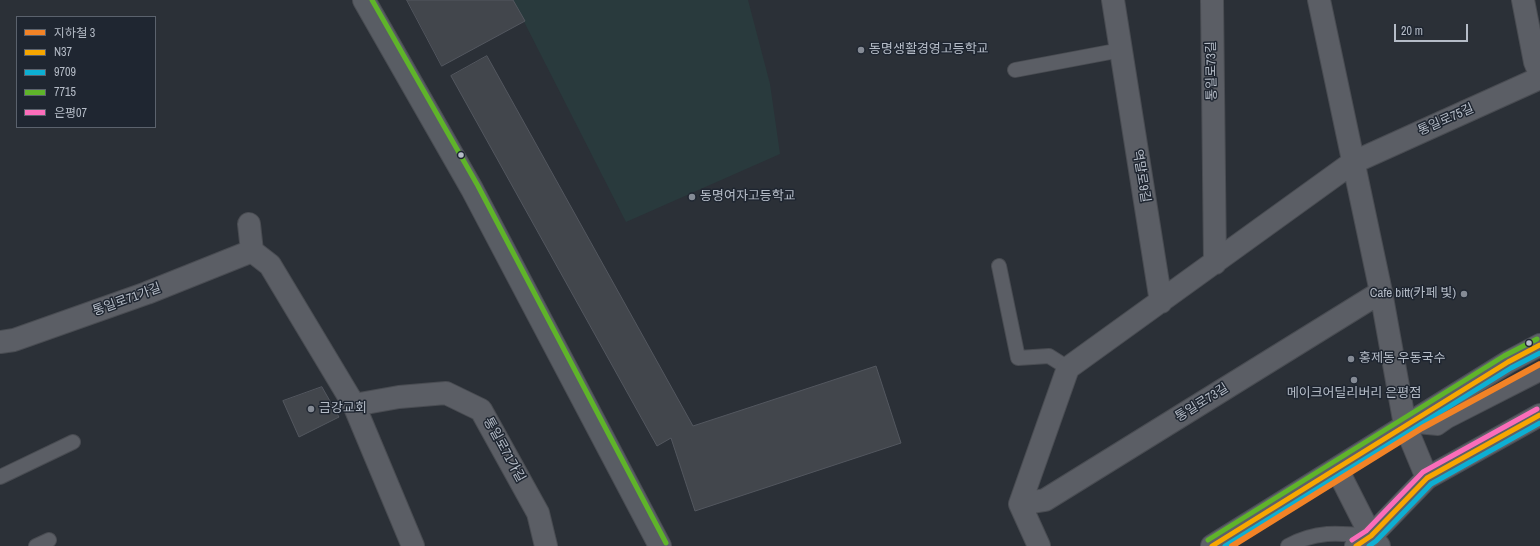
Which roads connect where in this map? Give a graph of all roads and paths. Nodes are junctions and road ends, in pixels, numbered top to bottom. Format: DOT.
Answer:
graph roads {
  1 [pos="364,0"];
  2 [pos="1113,0"];
  3 [pos="1212,0"];
  4 [pos="1319,0"];
  5 [pos="1523,0"];
  6 [pos="1121,50"];
  7 [pos="1016,70"];
  8 [pos="1540,74"];
  9 [pos="1540,78"];
  10 [pos="1352,162"];
  11 [pos="249,224"];
  12 [pos="252,251"];
  13 [pos="1215,263"];
  14 [pos="999,266"];
  15 [pos="1381,292"];
  16 [pos="1161,302"];
  17 [pos="0,342"];
  18 [pos="1540,345"];
  19 [pos="1068,368"];
  20 [pos="1540,374"];
  21 [pos="354,405"];
  22 [pos="1540,415"];
  23 [pos="1404,425"];
  24 [pos="73,442"];
  25 [pos="1337,469"];
  26 [pos="0,477"];
  27 [pos="1427,478"];
  28 [pos="1020,504"];
  29 [pos="49,540"];
  30 [pos="1369,543"];
  31 [pos="36,546"];
  32 [pos="413,546"];
  33 [pos="546,546"];
  34 [pos="660,546"];
  35 [pos="1039,546"];
  36 [pos="1212,546"];
  37 [pos="1288,546"];
  1 -- 34 [label="street"];
  2 -- 6 [label="street, 역말로9길"];
  3 -- 13 [label="street, 통일로73길"];
  4 -- 10 [label="street"];
  5 -- 8 [label="street"];
  6 -- 7 [label="lane"];
  6 -- 16 [label="street, 역말로9길"];
  9 -- 10 [label="street, 통일로75길"];
  10 -- 13 [label="street"];
  10 -- 15 [label="street"];
  11 -- 12 [label="street"];
  12 -- 17 [label="street, 통일로71가길"];
  12 -- 21 [label="street"];
  13 -- 16 [label="street"];
  14 -- 19 [label="lane"];
  15 -- 23 [label="street"];
  15 -- 28 [label="street, 통일로73길"];
  16 -- 19 [label="street"];
  18 -- 23 [label="main road"];
  19 -- 28 [label="street"];
  20 -- 23 [label="lane"];
  21 -- 32 [label="street"];
  21 -- 33 [label="street, 통일로71가길"];
  22 -- 27 [label="main road"];
  23 -- 25 [label="main road"];
  23 -- 27 [label="street"];
  24 -- 26 [label="lane"];
  25 -- 30 [label="street"];
  25 -- 36 [label="main road"];
  27 -- 30 [label="main road"];
  28 -- 35 [label="street"];
  29 -- 31 [label="lane"];
  30 -- 37 [label="lane"];
}
